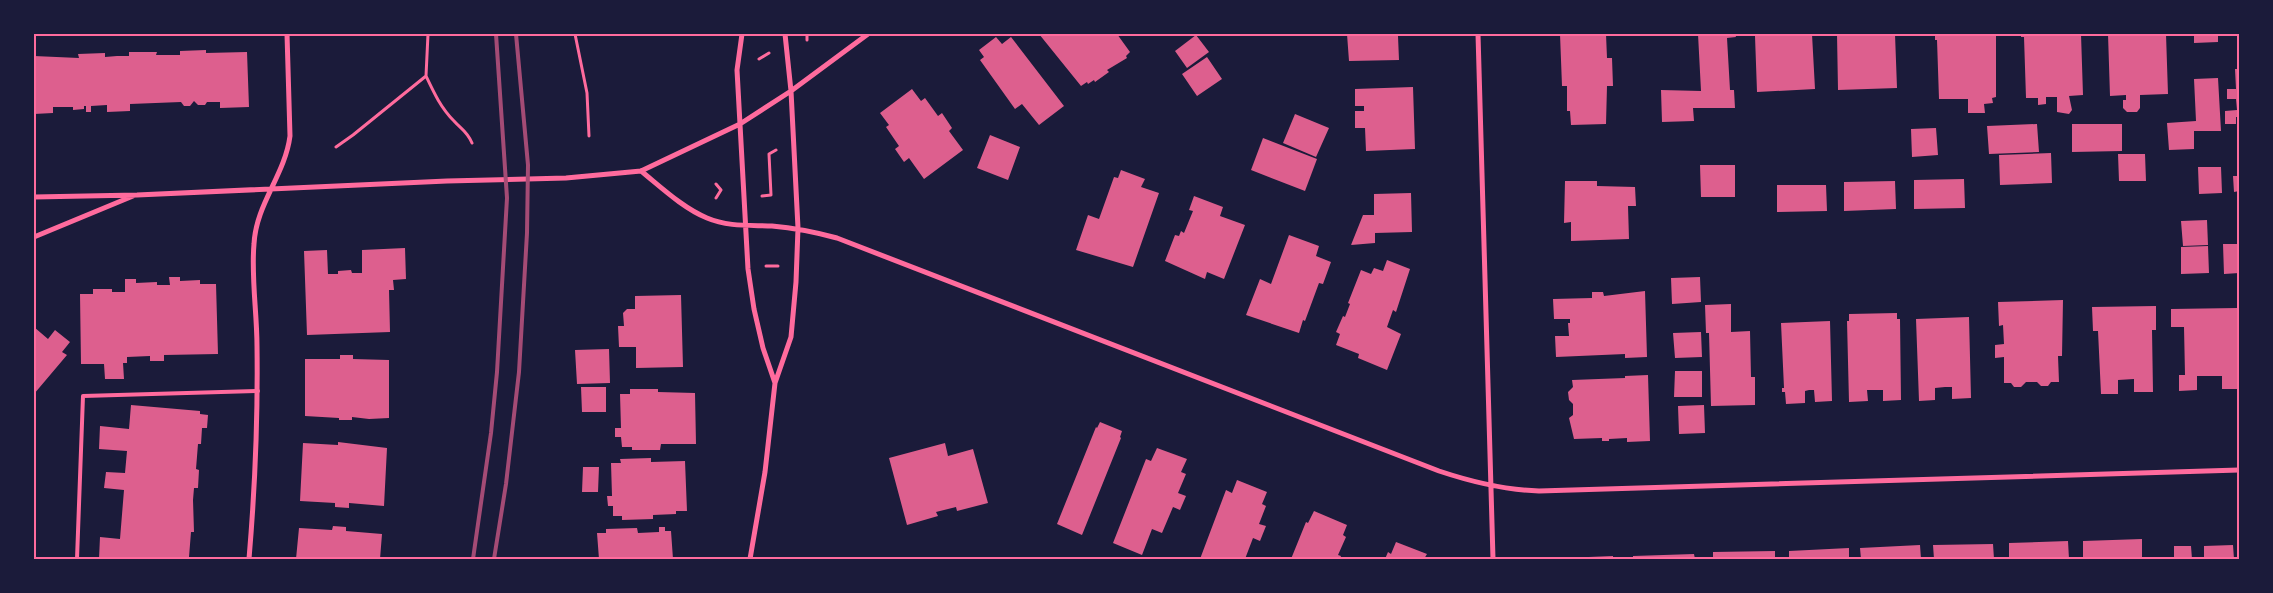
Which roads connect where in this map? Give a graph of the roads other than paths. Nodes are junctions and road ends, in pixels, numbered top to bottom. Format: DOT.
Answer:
graph roads {
  1 [pos="286,34"];
  2 [pos="742,34"];
  3 [pos="785,34"];
  4 [pos="868,34"];
  5 [pos="1478,34"];
  6 [pos="790,91"];
  7 [pos="740,124"];
  8 [pos="641,171"];
  9 [pos="272,188"];
  10 [pos="137,195"];
  11 [pos="34,197"];
  12 [pos="746,226"];
  13 [pos="798,228"];
  14 [pos="34,237"];
  15 [pos="775,383"];
  16 [pos="258,391"];
  17 [pos="2239,470"];
  18 [pos="1490,486"];
  19 [pos="76,559"];
  20 [pos="249,559"];
  21 [pos="750,559"];
  22 [pos="1493,559"];
  1 -- 9 [label="street"];
  2 -- 7 [label="street"];
  3 -- 6 [label="street"];
  4 -- 6 [label="street"];
  5 -- 18 [label="street"];
  6 -- 7 [label="street"];
  6 -- 13 [label="street"];
  7 -- 8 [label="street"];
  7 -- 12 [label="street"];
  8 -- 9 [label="street"];
  8 -- 12 [label="street"];
  9 -- 10 [label="street"];
  9 -- 16 [label="street"];
  10 -- 11 [label="street"];
  10 -- 14 [label="street"];
  12 -- 13 [label="street"];
  12 -- 15 [label="street"];
  13 -- 15 [label="street"];
  13 -- 18 [label="street"];
  15 -- 21 [label="street"];
  16 -- 19 [label="lane"];
  16 -- 20 [label="street"];
  17 -- 18 [label="street"];
  18 -- 22 [label="street"];
}
